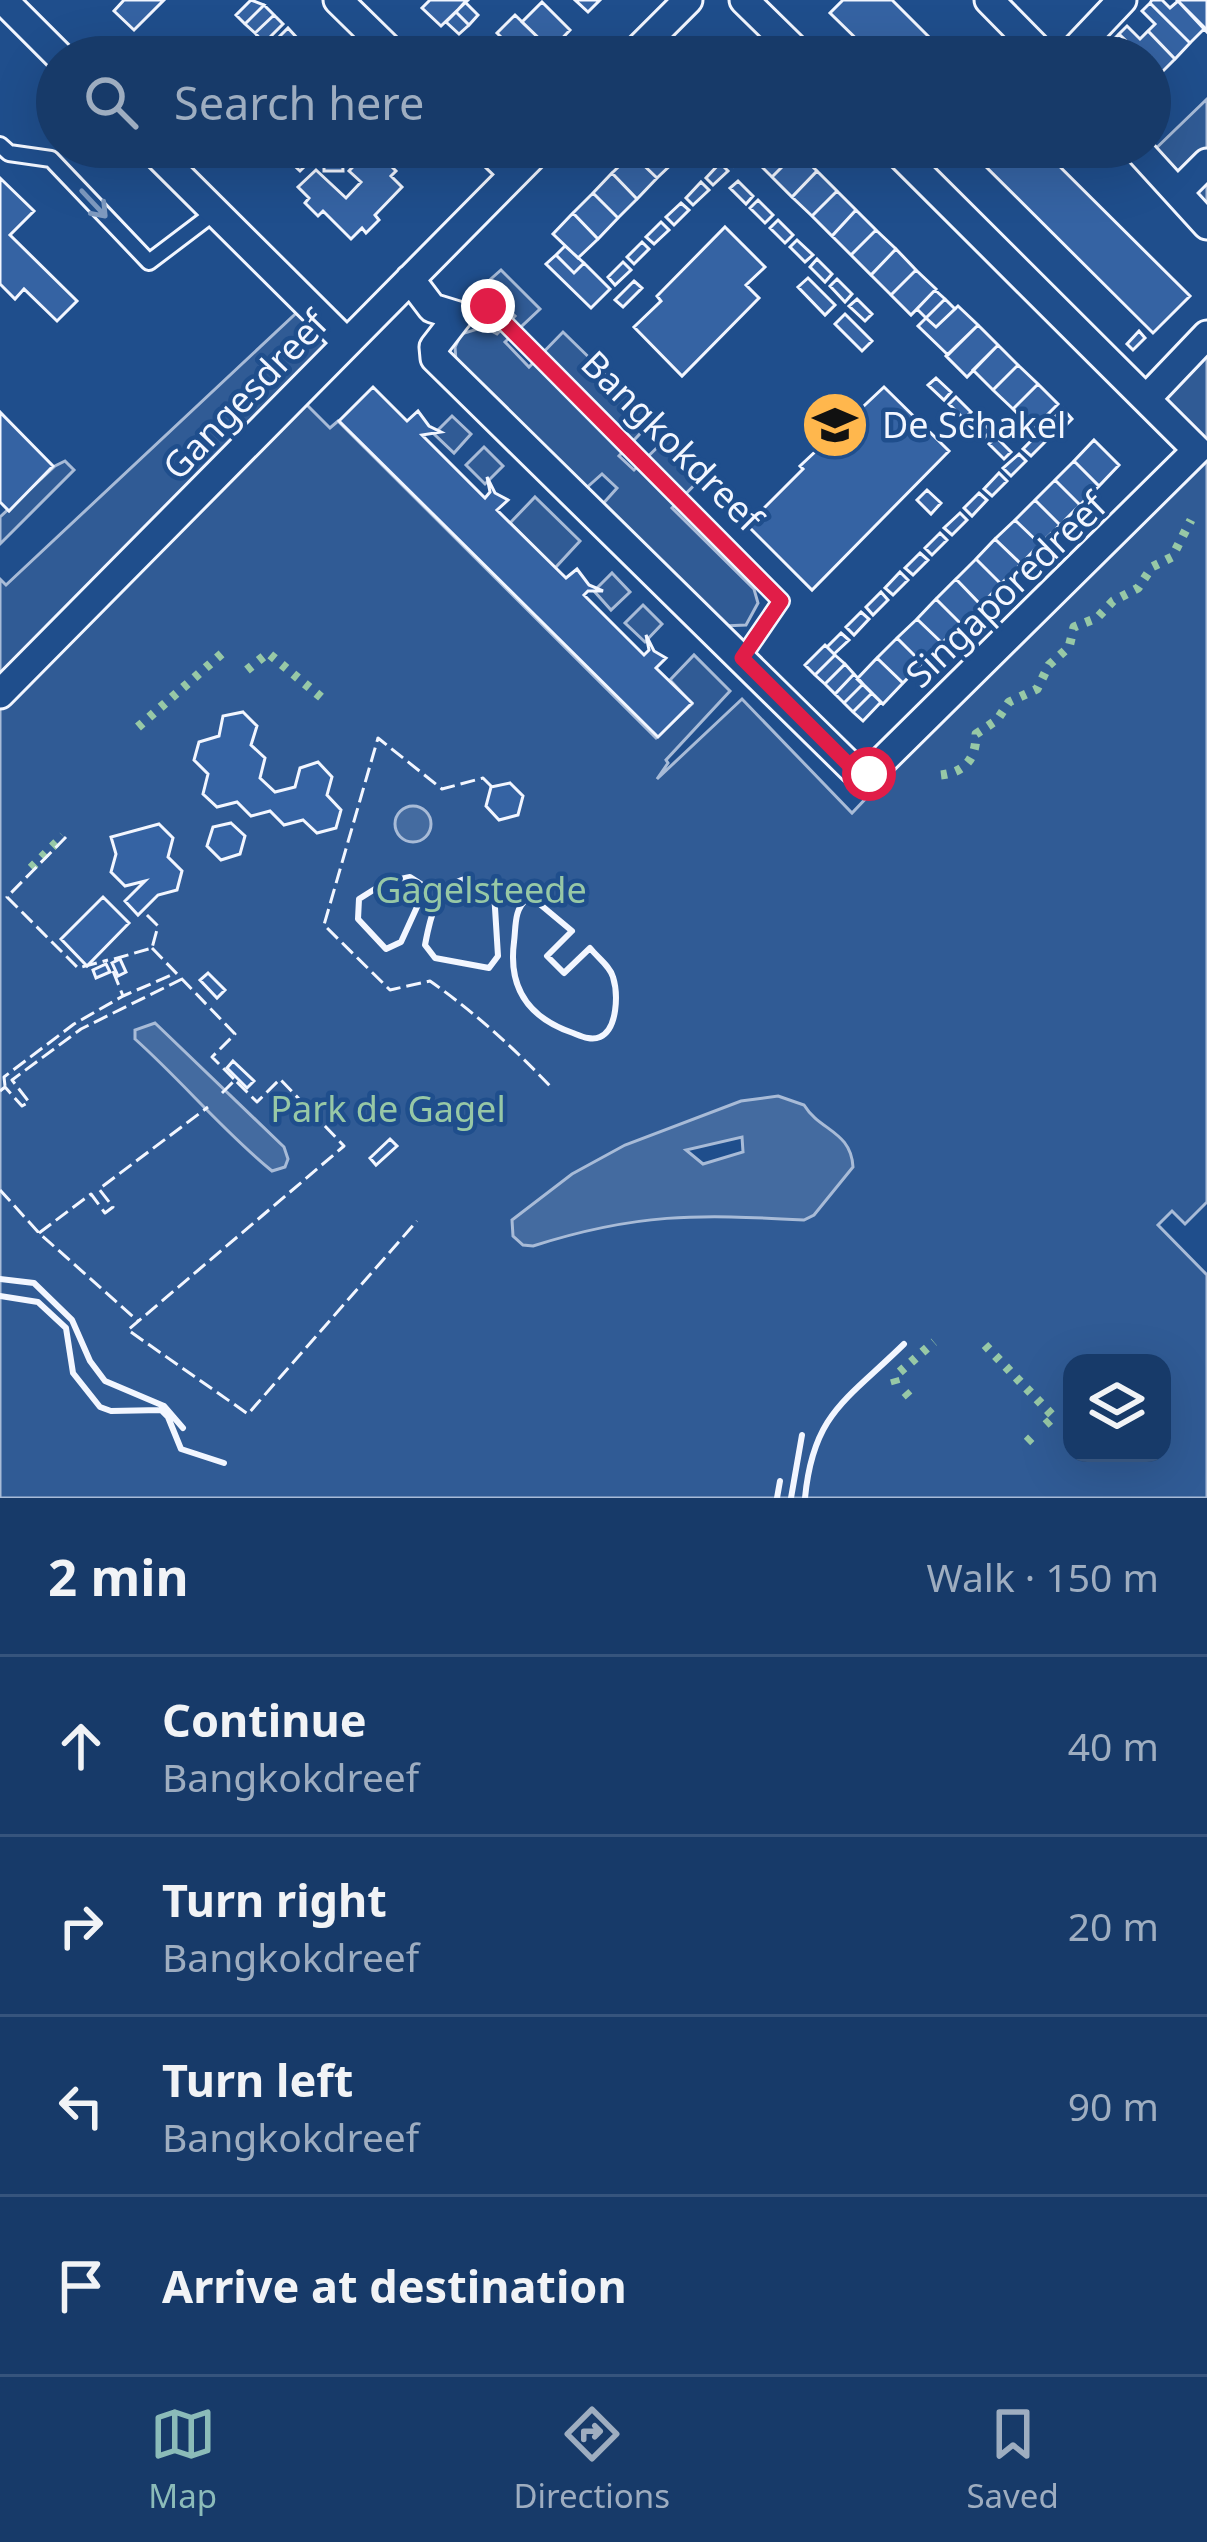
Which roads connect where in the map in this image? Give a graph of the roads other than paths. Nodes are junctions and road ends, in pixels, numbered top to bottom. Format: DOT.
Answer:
graph roads {
  1 [pos="3,0"];
  2 [pos="338,0"];
  3 [pos="688,0"];
  4 [pos="744,0"];
  5 [pos="989,0"];
  6 [pos="1108,4"];
  7 [pos="39,36"];
  8 [pos="375,36"];
  9 [pos="652,36"];
  10 [pos="781,36"];
  11 [pos="1024,36"];
  12 [pos="1084,36"];
  13 [pos="0,145"];
  14 [pos="36,157"];
  15 [pos="1207,163"];
  16 [pos="60,168"];
  17 [pos="171,168"];
  18 [pos="507,168"];
  19 [pos="521,168"];
  20 [pos="914,168"];
  21 [pos="1156,168"];
  22 [pos="514,175"];
  23 [pos="1178,192"];
  24 [pos="215,212"];
  25 [pos="1207,225"];
  26 [pos="410,279"];
  27 [pos="458,316"];
  28 [pos="1207,335"];
  29 [pos="347,343"];
  30 [pos="1147,398"];
  31 [pos="742,658"];
  32 [pos="0,694"];
  1 -- 7 [label="street"];
  2 -- 8 [label="street"];
  3 -- 9 [label="street"];
  4 -- 10 [label="street"];
  5 -- 11 [label="street"];
  6 -- 12 [label="street"];
  13 -- 14 [label="lane, one-way"];
  15 -- 23 [label="street"];
  16 -- 24 [label="lane, one-way"];
  17 -- 24 [label="street"];
  18 -- 22 [label="street"];
  19 -- 22 [label="street, Gangesdreef"];
  20 -- 30 [label="street"];
  21 -- 23 [label="street"];
  22 -- 26 [label="street, Gangesdreef"];
  23 -- 25 [label="street"];
  24 -- 29 [label="street"];
  26 -- 27 [label="street, Bangkokdreef"];
  26 -- 29 [label="street, Gangesdreef"];
  27 -- 31 [label="street"];
  27 -- 31 [label="lane, Bangkokdreef"];
  28 -- 30 [label="street"];
  29 -- 32 [label="street, Gangesdreef"];
  30 -- 31 [label="street, Singaporedreef"];
}
